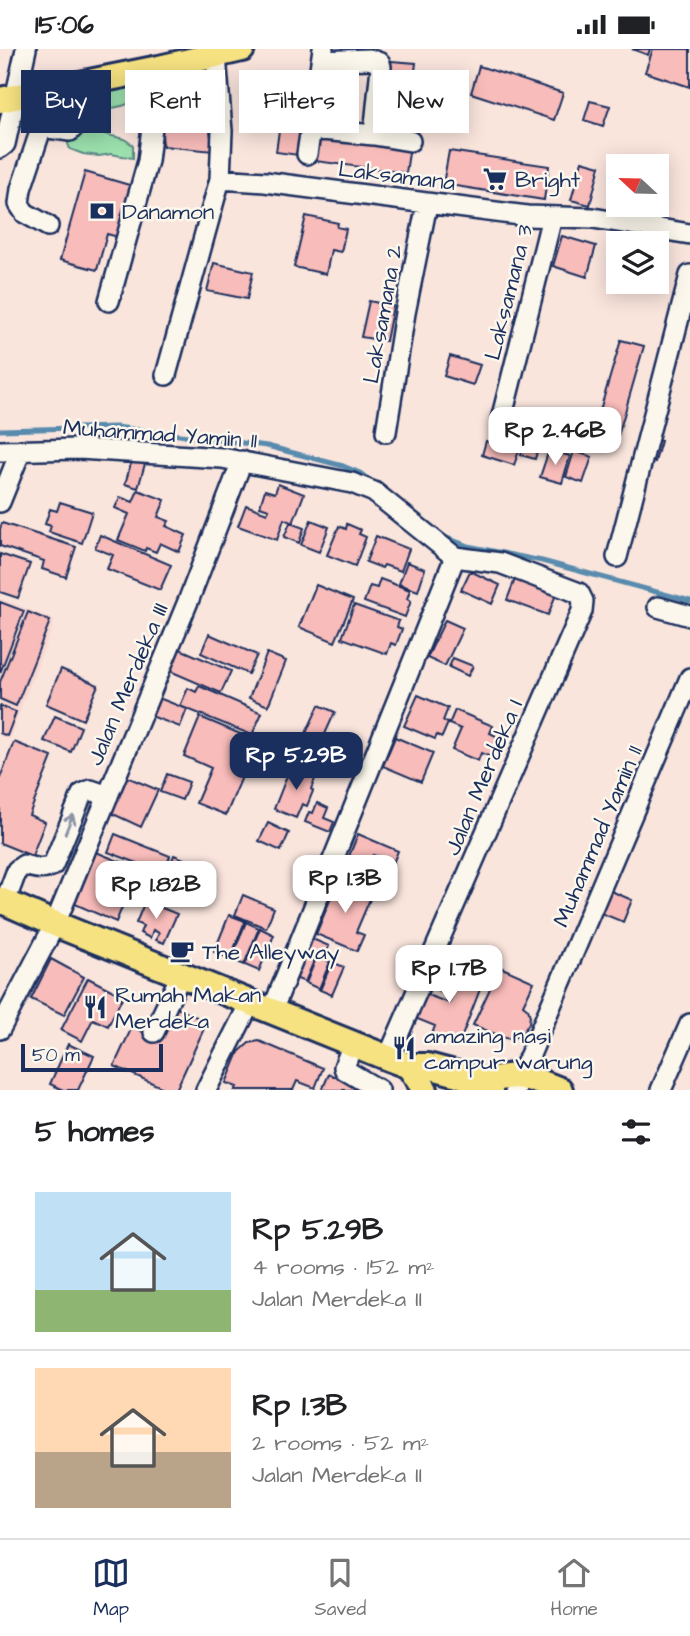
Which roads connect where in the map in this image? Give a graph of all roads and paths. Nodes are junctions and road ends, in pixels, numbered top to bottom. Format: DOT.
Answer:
graph roads {
  1 [pos="26,49"];
  2 [pos="242,49"];
  3 [pos="322,55"];
  4 [pos="216,56"];
  5 [pos="111,78"];
  6 [pos="7,99"];
  7 [pos="39,133"];
  8 [pos="151,133"];
  9 [pos="310,133"];
  10 [pos="353,133"];
  11 [pos="374,135"];
  12 [pos="410,141"];
  13 [pos="0,148"];
  14 [pos="307,154"];
  15 [pos="220,179"];
  16 [pos="427,204"];
  17 [pos="552,217"];
  18 [pos="48,226"];
  19 [pos="690,234"];
  20 [pos="690,275"];
  21 [pos="109,301"];
  22 [pos="166,375"];
  23 [pos="501,419"];
  24 [pos="386,432"];
  25 [pos="22,450"];
  26 [pos="0,451"];
  27 [pos="242,461"];
  28 [pos="0,502"];
  29 [pos="454,557"];
  30 [pos="617,557"];
  31 [pos="659,607"];
  32 [pos="690,616"];
  33 [pos="690,678"];
  34 [pos="108,796"];
  35 [pos="3,901"];
  36 [pos="55,924"];
  37 [pos="181,975"];
  38 [pos="261,1007"];
  39 [pos="690,1024"];
  40 [pos="0,1030"];
  41 [pos="155,1032"];
  42 [pos="354,1044"];
  43 [pos="398,1062"];
  44 [pos="518,1083"];
  45 [pos="488,1087"];
  46 [pos="663,1089"];
  47 [pos="206,1090"];
  48 [pos="379,1090"];
  49 [pos="425,1090"];
  50 [pos="560,1090"];
  1 -- 6 [label="street"];
  2 -- 4 [label="main road"];
  3 -- 11 [label="street"];
  4 -- 5 [label="main road"];
  4 -- 15 [label="street"];
  6 -- 13 [label="street"];
  7 -- 18 [label="street"];
  8 -- 21 [label="street"];
  9 -- 14 [label="street"];
  10 -- 11 [label="street"];
  11 -- 12 [label="street"];
  15 -- 16 [label="street, Laksamana"];
  15 -- 22 [label="street"];
  16 -- 17 [label="street, Laksamana"];
  16 -- 24 [label="street, Laksamana 2"];
  17 -- 19 [label="street, Laksamana"];
  17 -- 23 [label="street, Laksamana 3"];
  20 -- 30 [label="street"];
  25 -- 26 [label="street, Muhammad Yamin 11"];
  25 -- 27 [label="street, Muhammad Yamin 11"];
  25 -- 28 [label="street"];
  27 -- 29 [label="street, Muhammad Yamin 11"];
  27 -- 34 [label="street, Jalan Merdeka III"];
  29 -- 38 [label="street"];
  29 -- 43 [label="street, Jalan Merdeka I"];
  31 -- 32 [label="street"];
  33 -- 44 [label="street, Muhammad Yamin 11"];
  35 -- 34 [label="street, one-way"];
  34 -- 36 [label="street, Jalan Merdeka III"];
  35 -- 36 [label="main road"];
  36 -- 37 [label="main road"];
  36 -- 40 [label="street, Jalan Merdeka III"];
  37 -- 38 [label="main road"];
  37 -- 41 [label="street"];
  38 -- 42 [label="main road"];
  38 -- 47 [label="street"];
  39 -- 46 [label="street"];
  42 -- 43 [label="main road"];
  42 -- 48 [label="street"];
  43 -- 45 [label="main road"];
  43 -- 49 [label="main road"];
  44 -- 45 [label="main road"];
  44 -- 50 [label="main road"];
}
